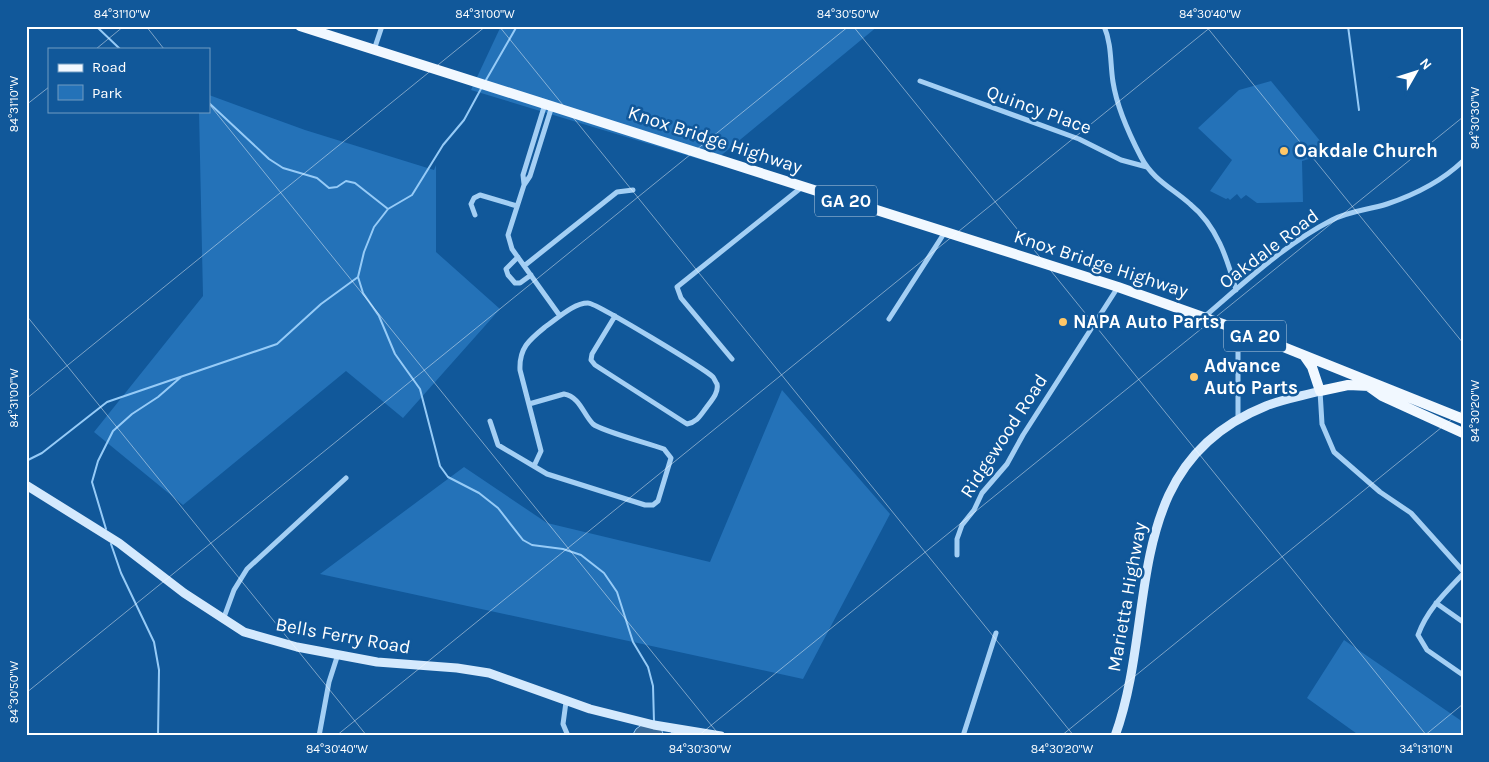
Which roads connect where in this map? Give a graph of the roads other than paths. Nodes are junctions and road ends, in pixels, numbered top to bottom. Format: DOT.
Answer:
graph roads {
  1 [pos="300,26"];
  2 [pos="382,26"];
  3 [pos="1104,26"];
  4 [pos="374,50"];
  5 [pos="920,81"];
  6 [pos="549,105"];
  7 [pos="1463,161"];
  8 [pos="1146,167"];
  9 [pos="802,186"];
  10 [pos="633,190"];
  11 [pos="517,206"];
  12 [pos="475,215"];
  13 [pos="945,232"];
  14 [pos="518,257"];
  15 [pos="524,266"];
  16 [pos="531,275"];
  17 [pos="1118,287"];
  18 [pos="1236,290"];
  19 [pos="560,316"];
  20 [pos="615,316"];
  21 [pos="1204,317"];
  22 [pos="889,319"];
  23 [pos="1238,330"];
  24 [pos="1304,356"];
  25 [pos="732,359"];
  26 [pos="1368,386"];
  27 [pos="1320,391"];
  28 [pos="1398,391"];
  29 [pos="529,404"];
  30 [pos="1463,419"];
  31 [pos="1238,420"];
  32 [pos="490,421"];
  33 [pos="1463,433"];
  34 [pos="534,466"];
  35 [pos="346,478"];
  36 [pos="26,485"];
  37 [pos="957,555"];
  38 [pos="1463,572"];
  39 [pos="1436,603"];
  40 [pos="223,620"];
  41 [pos="1463,622"];
  42 [pos="996,633"];
  43 [pos="338,654"];
  44 [pos="1463,675"];
  45 [pos="566,702"];
  46 [pos="674,732"];
  47 [pos="320,736"];
  48 [pos="568,736"];
  49 [pos="721,736"];
  50 [pos="963,736"];
  51 [pos="1115,736"];
  1 -- 4 [label="main road, Knox Bridge Highway / GA 20"];
  2 -- 4 [label="street"];
  3 -- 8 [label="street"];
  4 -- 6 [label="main road, Knox Bridge Highway / GA 20"];
  5 -- 8 [label="street, Quincy Place"];
  6 -- 9 [label="main road, Knox Bridge Highway / GA 20"];
  6 -- 11 [label="street"];
  7 -- 18 [label="street, Oakdale Road"];
  8 -- 18 [label="street"];
  9 -- 13 [label="main road, Knox Bridge Highway / GA 20"];
  9 -- 25 [label="street"];
  10 -- 15 [label="street"];
  11 -- 12 [label="street"];
  11 -- 14 [label="street"];
  13 -- 17 [label="main road, Knox Bridge Highway / GA 20"];
  13 -- 22 [label="street"];
  14 -- 15 [label="street"];
  14 -- 16 [label="street"];
  15 -- 16 [label="street"];
  16 -- 19 [label="street"];
  17 -- 21 [label="main road, Knox Bridge Highway / GA 20"];
  17 -- 37 [label="street, Ridgewood Road"];
  18 -- 21 [label="street, Oakdale Road"];
  19 -- 20 [label="street"];
  19 -- 29 [label="street"];
  20 -- 20 [label="street"];
  21 -- 23 [label="main road, Marietta Highway / GA 20"];
  23 -- 24 [label="main road, Marietta Highway / GA 20"];
  23 -- 31 [label="street"];
  24 -- 27 [label="main road, GA 20"];
  24 -- 28 [label="main road, Marietta Highway / GA 20"];
  26 -- 27 [label="main road, Marietta Highway"];
  26 -- 28 [label="main road, Marietta Highway"];
  26 -- 33 [label="main road"];
  27 -- 31 [label="main road, Marietta Highway"];
  27 -- 38 [label="street"];
  28 -- 30 [label="main road, Marietta Highway / GA 20"];
  29 -- 34 [label="street"];
  29 -- 34 [label="street"];
  31 -- 51 [label="main road, Marietta Highway"];
  32 -- 34 [label="street"];
  35 -- 40 [label="street"];
  36 -- 40 [label="main road, Bells Ferry Road"];
  38 -- 39 [label="street"];
  39 -- 41 [label="street"];
  39 -- 44 [label="street"];
  40 -- 43 [label="main road, Bells Ferry Road"];
  42 -- 50 [label="street"];
  43 -- 45 [label="main road, Bells Ferry Road"];
  43 -- 47 [label="street"];
  45 -- 46 [label="main road, Bells Ferry Road"];
  45 -- 48 [label="street"];
  46 -- 49 [label="main road, Bells Ferry Road"];
}
